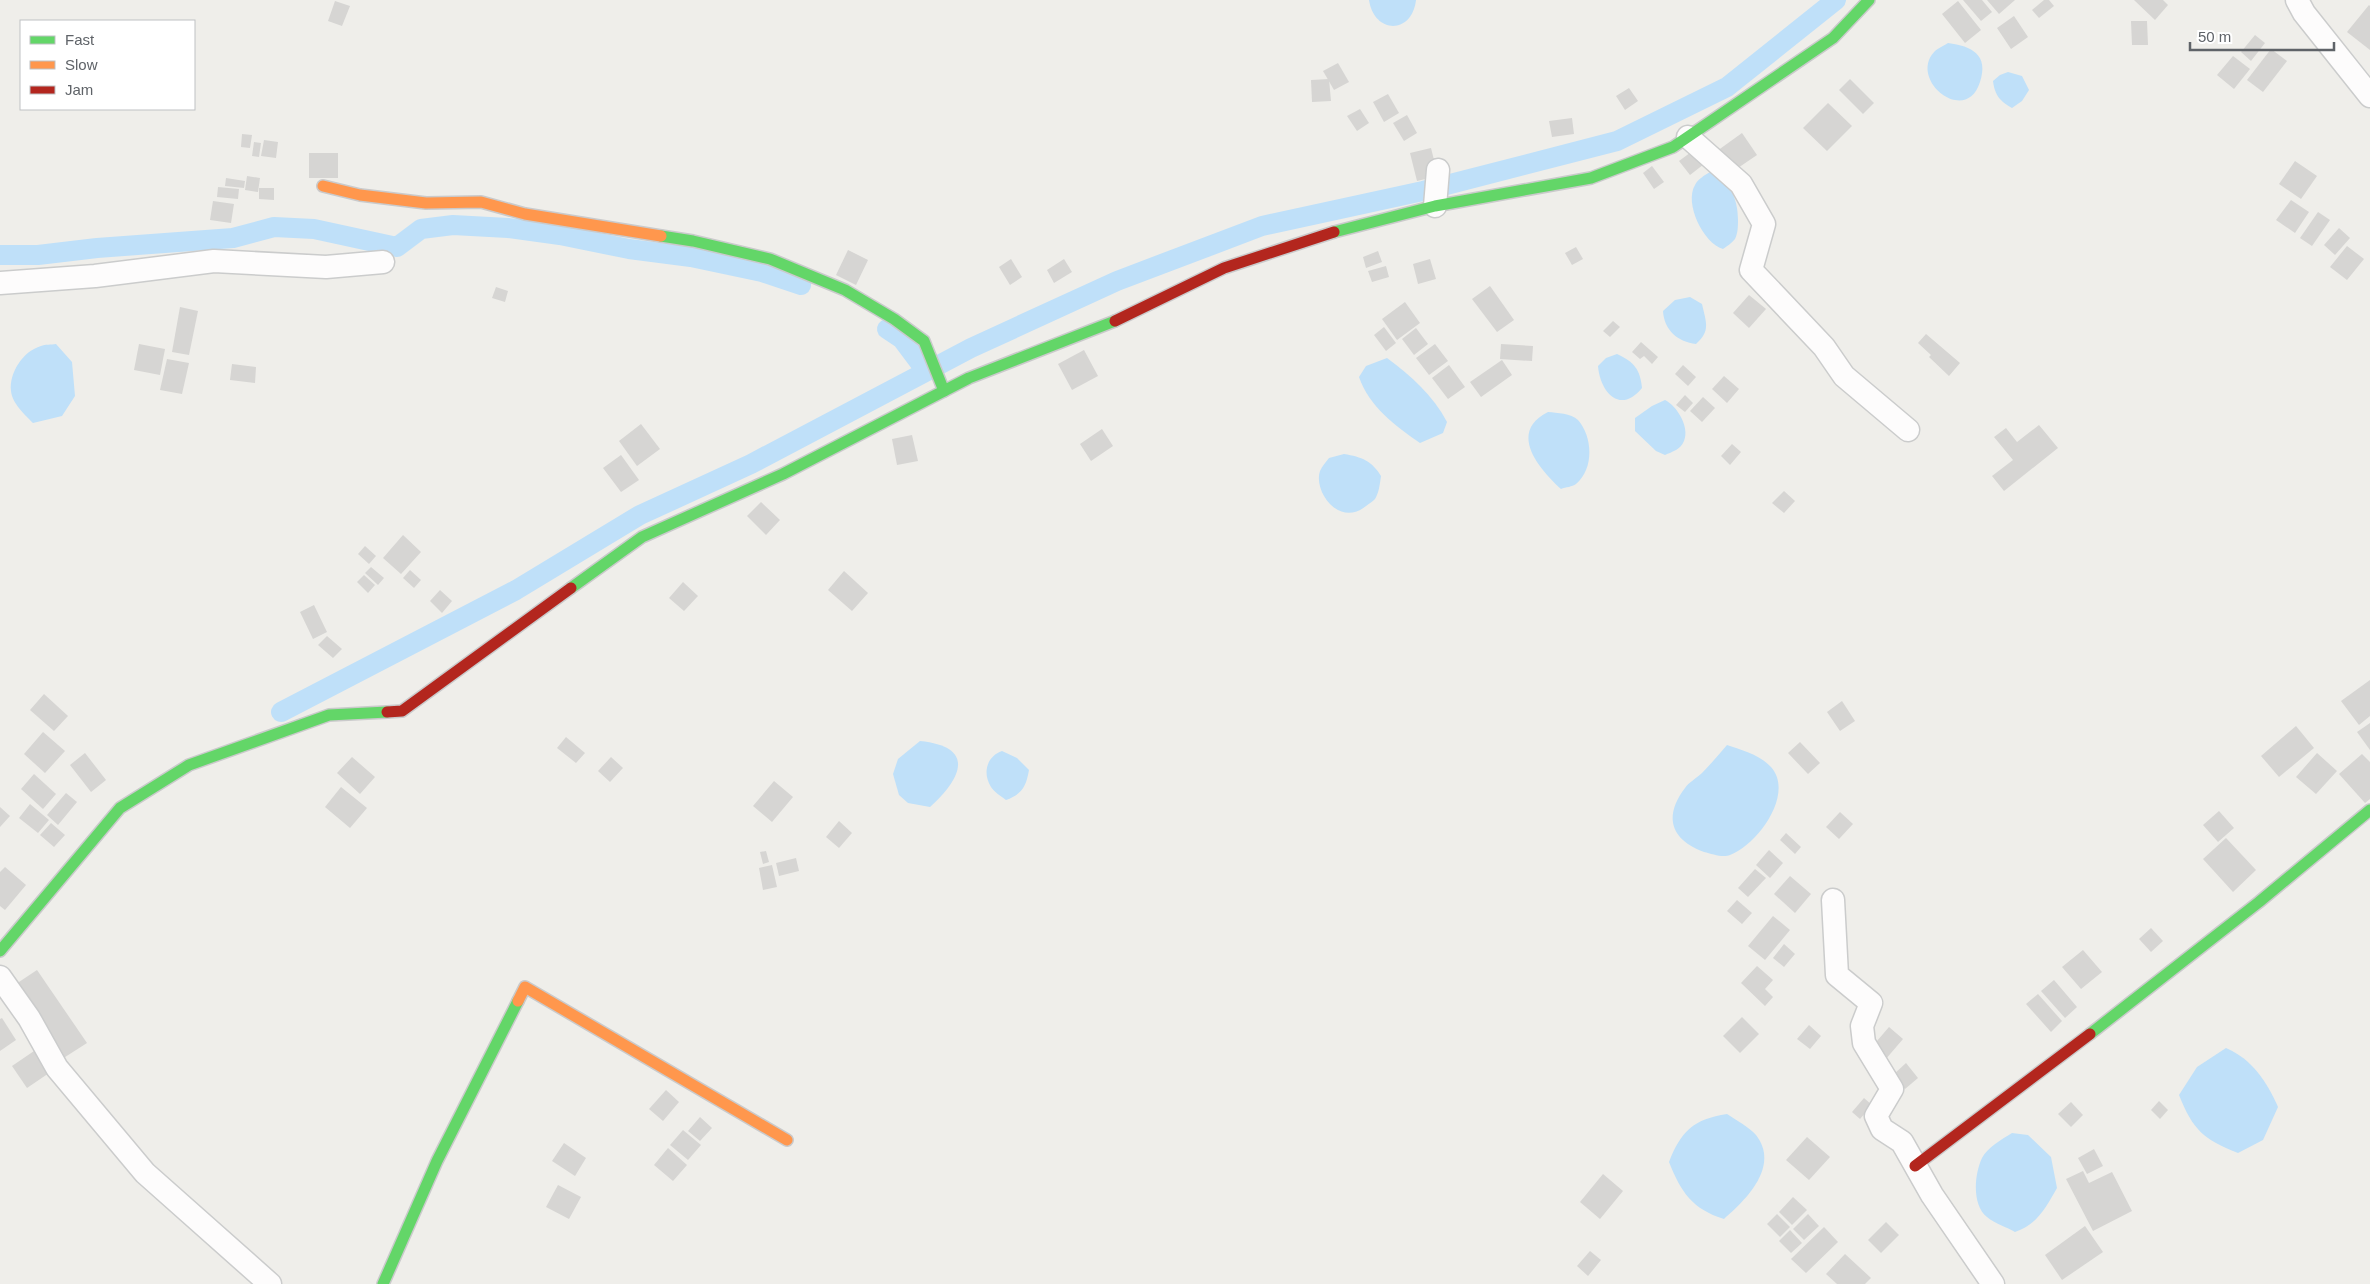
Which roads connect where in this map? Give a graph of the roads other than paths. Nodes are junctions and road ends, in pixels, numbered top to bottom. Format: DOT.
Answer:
graph roads {
  1 [pos="1869,0"];
  2 [pos="2297,0"];
  3 [pos="2370,96"];
  4 [pos="1688,137"];
  5 [pos="1438,170"];
  6 [pos="323,186"];
  7 [pos="1435,206"];
  8 [pos="383,262"];
  9 [pos="0,284"];
  10 [pos="944,391"];
  11 [pos="1908,430"];
  12 [pos="2370,810"];
  13 [pos="1833,900"];
  14 [pos="0,951"];
  15 [pos="0,977"];
  16 [pos="787,1140"];
  17 [pos="1915,1166"];
  18 [pos="270,1284"];
  19 [pos="383,1284"];
  20 [pos="1993,1284"];
  1 -- 4 [label="street"];
  2 -- 3 [label="street"];
  4 -- 7 [label="street"];
  4 -- 11 [label="street"];
  5 -- 7 [label="street"];
  6 -- 10 [label="street"];
  7 -- 10 [label="street"];
  8 -- 9 [label="street"];
  10 -- 14 [label="street"];
  12 -- 17 [label="street"];
  13 -- 17 [label="street"];
  15 -- 18 [label="street"];
  16 -- 19 [label="street"];
  17 -- 20 [label="street"];
}
